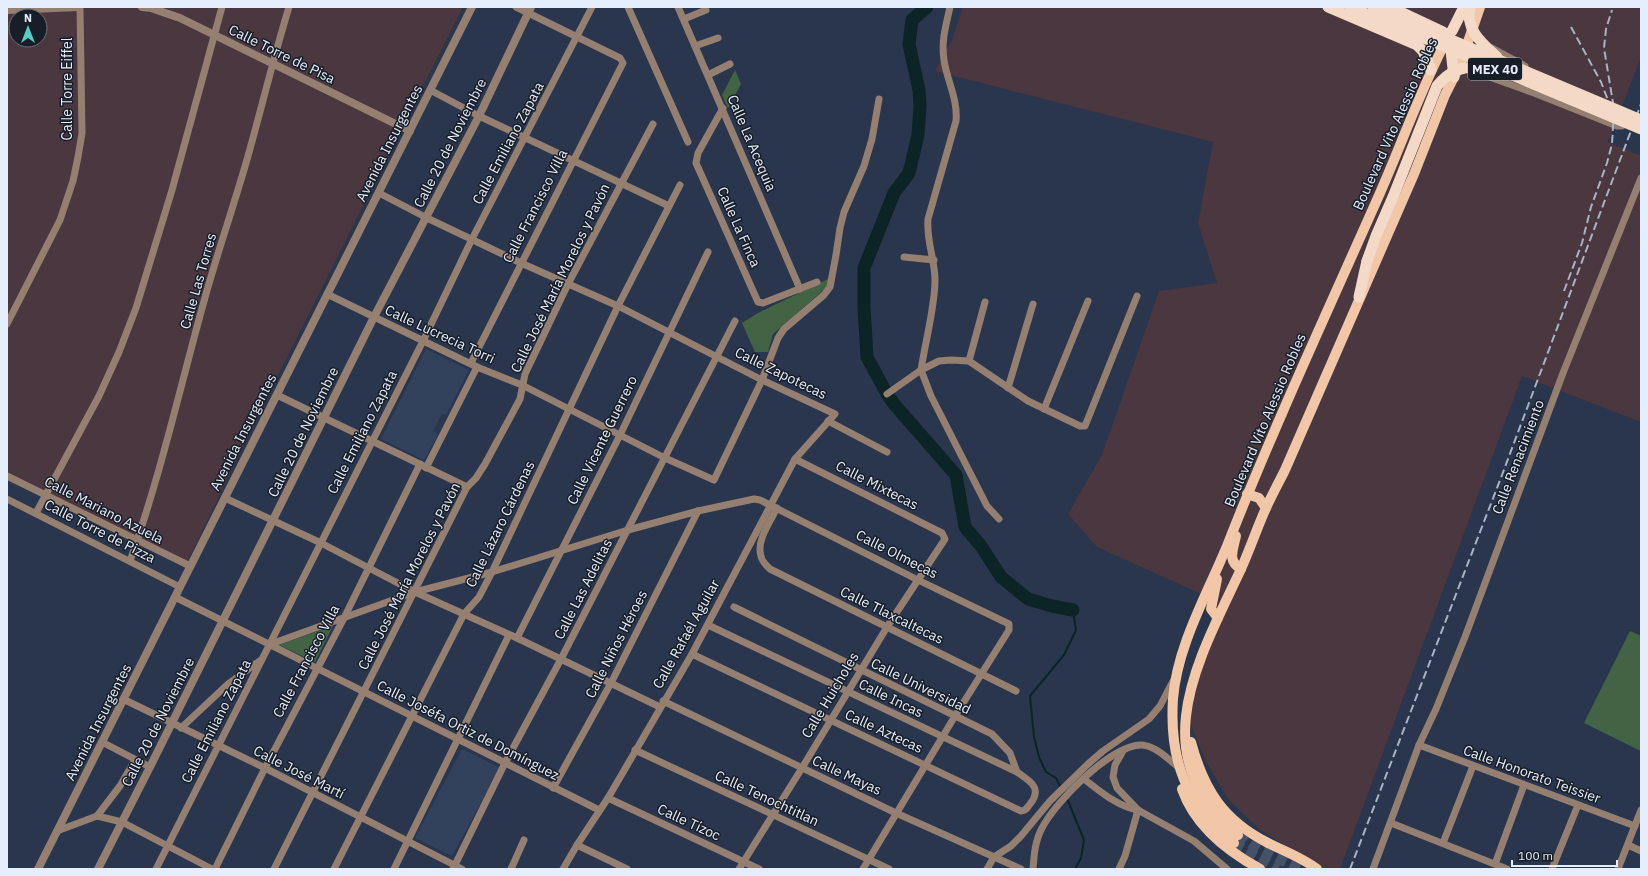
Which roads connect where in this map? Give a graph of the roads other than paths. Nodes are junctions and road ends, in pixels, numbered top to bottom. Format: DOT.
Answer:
graph roads {
  1 [pos="79,7"];
  2 [pos="142,7"];
  3 [pos="222,7"];
  4 [pos="289,7"];
  5 [pos="472,7"];
  6 [pos="516,7"];
  7 [pos="592,7"];
  8 [pos="628,7"];
  9 [pos="678,7"];
  10 [pos="950,7"];
  11 [pos="1328,7"];
  12 [pos="1350,7"];
  13 [pos="1373,7"];
  14 [pos="1390,7"];
  15 [pos="1459,7"];
  16 [pos="1464,7"];
  17 [pos="7,10"];
  18 [pos="530,10"];
  19 [pos="706,10"];
  20 [pos="1475,10"];
  21 [pos="684,19"];
  22 [pos="1422,21"];
  23 [pos="214,35"];
  24 [pos="1449,35"];
  25 [pos="577,37"];
  26 [pos="718,38"];
  27 [pos="1486,44"];
  28 [pos="1417,45"];
  29 [pos="695,46"];
  30 [pos="272,64"];
  31 [pos="730,64"];
  32 [pos="1460,65"];
  33 [pos="1503,67"];
  34 [pos="1431,70"];
  35 [pos="1477,72"];
  36 [pos="708,75"];
  37 [pos="1452,81"];
  38 [pos="1424,87"];
  39 [pos="430,90"];
  40 [pos="1445,95"];
  41 [pos="879,99"];
  42 [pos="723,108"];
  43 [pos="479,116"];
  44 [pos="1641,120"];
  45 [pos="652,124"];
  46 [pos="1641,129"];
  47 [pos="410,131"];
  48 [pos="525,138"];
  49 [pos="688,142"];
  50 [pos="573,161"];
  51 [pos="1641,178"];
  52 [pos="622,184"];
  53 [pos="680,185"];
  54 [pos="378,193"];
  55 [pos="669,206"];
  56 [pos="427,218"];
  57 [pos="472,239"];
  58 [pos="708,252"];
  59 [pos="904,256"];
  60 [pos="934,260"];
  61 [pos="521,263"];
  62 [pos="816,282"];
  63 [pos="568,284"];
  64 [pos="800,289"];
  65 [pos="327,294"];
  66 [pos="1137,296"];
  67 [pos="1359,297"];
  68 [pos="1088,301"];
  69 [pos="986,302"];
  70 [pos="1033,304"];
  71 [pos="618,306"];
  72 [pos="374,317"];
  73 [pos="735,321"];
  74 [pos="7,324"];
  75 [pos="670,332"];
  76 [pos="423,341"];
  77 [pos="716,356"];
  78 [pos="969,361"];
  79 [pos="474,365"];
  80 [pos="921,370"];
  81 [pos="762,380"];
  82 [pos="522,385"];
  83 [pos="1008,388"];
  84 [pos="887,394"];
  85 [pos="277,395"];
  86 [pos="570,409"];
  87 [pos="1044,410"];
  88 [pos="835,414"];
  89 [pos="325,418"];
  90 [pos="828,421"];
  91 [pos="620,435"];
  92 [pos="372,441"];
  93 [pos="886,452"];
  94 [pos="665,458"];
  95 [pos="796,459"];
  96 [pos="423,466"];
  97 [pos="7,476"];
  98 [pos="467,487"];
  99 [pos="1247,494"];
  100 [pos="46,495"];
  101 [pos="225,498"];
  102 [pos="7,499"];
  103 [pos="774,507"];
  104 [pos="1242,507"];
  105 [pos="1266,508"];
  106 [pos="698,511"];
  107 [pos="36,513"];
  108 [pos="999,519"];
  109 [pos="274,520"];
  110 [pos="628,530"];
  111 [pos="944,536"];
  112 [pos="137,541"];
  113 [pos="321,543"];
  114 [pos="561,551"];
  115 [pos="130,561"];
  116 [pos="1219,565"];
  117 [pos="190,566"];
  118 [pos="368,567"];
  119 [pos="1241,569"];
  120 [pos="492,572"];
  121 [pos="918,580"];
  122 [pos="180,587"];
  123 [pos="415,592"];
  124 [pos="175,597"];
  125 [pos="734,607"];
  126 [pos="464,614"];
  127 [pos="344,618"];
  128 [pos="1218,618"];
  129 [pos="223,621"];
  130 [pos="708,624"];
  131 [pos="887,627"];
  132 [pos="509,635"];
  133 [pos="517,638"];
  134 [pos="271,644"];
  135 [pos="692,654"];
  136 [pos="263,658"];
  137 [pos="561,659"];
  138 [pos="317,668"];
  139 [pos="860,670"];
  140 [pos="982,674"];
  141 [pos="1176,676"];
  142 [pos="611,683"];
  143 [pos="1016,691"];
  144 [pos="364,692"];
  145 [pos="848,692"];
  146 [pos="123,699"];
  147 [pos="662,704"];
  148 [pos="412,716"];
  149 [pos="955,716"];
  150 [pos="830,720"];
  151 [pos="1185,721"];
  152 [pos="172,723"];
  153 [pos="181,728"];
  154 [pos="942,737"];
  155 [pos="458,740"];
  156 [pos="102,742"];
  157 [pos="218,745"];
  158 [pos="1420,745"];
  159 [pos="1125,748"];
  160 [pos="635,750"];
  161 [pos="135,760"];
  162 [pos="505,763"];
  163 [pos="926,765"];
  164 [pos="1473,766"];
  165 [pos="150,767"];
  166 [pos="1178,767"];
  167 [pos="264,768"];
  168 [pos="802,768"];
  169 [pos="1017,772"];
  170 [pos="1084,779"];
  171 [pos="1524,785"];
  172 [pos="553,788"];
  173 [pos="1036,790"];
  174 [pos="313,793"];
  175 [pos="608,798"];
  176 [pos="1578,805"];
  177 [pos="599,810"];
  178 [pos="1138,810"];
  179 [pos="1641,810"];
  180 [pos="896,813"];
  181 [pos="772,815"];
  182 [pos="98,816"];
  183 [pos="360,818"];
  184 [pos="122,822"];
  185 [pos="1391,823"];
  186 [pos="1635,826"];
  187 [pos="57,831"];
  188 [pos="524,840"];
  189 [pos="408,841"];
  190 [pos="1443,844"];
  191 [pos="577,845"];
  192 [pos="167,846"];
  193 [pos="1628,846"];
  194 [pos="1641,851"];
  195 [pos="994,858"];
  196 [pos="868,860"];
  197 [pos="744,862"];
  198 [pos="1495,864"];
  199 [pos="454,867"];
  200 [pos="38,869"];
  201 [pos="98,869"];
  202 [pos="156,869"];
  203 [pos="212,869"];
  204 [pos="215,869"];
  205 [pos="274,869"];
  206 [pos="334,869"];
  207 [pos="394,869"];
  208 [pos="462,869"];
  209 [pos="511,869"];
  210 [pos="564,869"];
  211 [pos="627,869"];
  212 [pos="739,869"];
  213 [pos="759,869"];
  214 [pos="862,869"];
  215 [pos="889,869"];
  216 [pos="987,869"];
  217 [pos="1022,869"];
  218 [pos="1033,869"];
  219 [pos="1119,869"];
  220 [pos="1227,869"];
  221 [pos="1260,869"];
  222 [pos="1317,869"];
  223 [pos="1373,869"];
  224 [pos="1507,869"];
  225 [pos="1552,869"];
  226 [pos="1618,869"];
  1 -- 17 [label="street"];
  1 -- 74 [label="street, Calle Torre Eiffel"];
  2 -- 23 [label="street, Calle Torre de Pisa"];
  3 -- 23 [label="street"];
  4 -- 30 [label="street, Calle Las Torres"];
  5 -- 39 [label="street, Avenida Insurgentes"];
  6 -- 18 [label="street"];
  7 -- 25 [label="street, Calle Emiliano Zapata"];
  8 -- 49 [label="street"];
  9 -- 21 [label="street, Calle La Acequia"];
  10 -- 60 [label="street"];
  11 -- 28 [label="highway"];
  12 -- 33 [label="highway, MEX 40, bridge"];
  13 -- 33 [label="highway, MEX 40, bridge"];
  14 -- 22 [label="highway"];
  15 -- 24 [label="main road, Boulevard Vito Alessio Robles"];
  16 -- 24 [label="highway"];
  18 -- 25 [label="street"];
  18 -- 43 [label="street, Calle 20 de Noviembre"];
  19 -- 21 [label="street"];
  20 -- 27 [label="street"];
  20 -- 32 [label="main road, Boulevard Vito Alessio Robles"];
  20 -- 33 [label="highway, bridge"];
  21 -- 29 [label="street, Calle La Acequia"];
  22 -- 24 [label="highway"];
  22 -- 28 [label="highway"];
  23 -- 30 [label="street, Calle Torre de Pisa"];
  23 -- 100 [label="street"];
  24 -- 28 [label="highway"];
  24 -- 32 [label="main road"];
  24 -- 34 [label="main road, Boulevard Vito Alessio Robles"];
  24 -- 37 [label="highway"];
  25 -- 48 [label="street, Calle Emiliano Zapata"];
  25 -- 50 [label="street, Calle Francisco Villa"];
  26 -- 29 [label="street"];
  27 -- 35 [label="street"];
  27 -- 35 [label="street"];
  28 -- 34 [label="highway"];
  29 -- 36 [label="street, Calle La Acequia"];
  30 -- 47 [label="street, Calle Torre de Pisa"];
  30 -- 112 [label="street, Calle Las Torres"];
  31 -- 36 [label="street"];
  32 -- 35 [label="street"];
  32 -- 37 [label="main road, Boulevard Vito Alessio Robles"];
  33 -- 44 [label="highway, MEX 40, bridge"];
  33 -- 46 [label="highway, MEX 40, bridge"];
  33 -- 67 [label="highway, bridge"];
  34 -- 38 [label="main road, Boulevard Vito Alessio Robles"];
  35 -- 37 [label="main road"];
  36 -- 42 [label="street, Calle La Acequia"];
  37 -- 40 [label="main road, Boulevard Vito Alessio Robles"];
  38 -- 40 [label="main road"];
  38 -- 99 [label="main road, Boulevard Vito Alessio Robles"];
  39 -- 43 [label="street"];
  39 -- 47 [label="street, Avenida Insurgentes"];
  40 -- 67 [label="main road, Boulevard Vito Alessio Robles"];
  41 -- 81 [label="street"];
  42 -- 64 [label="street, Calle La Acequia"];
  42 -- 64 [label="street, Calle La Finca"];
  43 -- 48 [label="street"];
  43 -- 56 [label="street, Calle 20 de Noviembre"];
  45 -- 52 [label="street, Calle José María Morelos y Pavón"];
  47 -- 54 [label="street, Avenida Insurgentes"];
  48 -- 50 [label="street"];
  48 -- 57 [label="street, Calle Emiliano Zapata"];
  50 -- 52 [label="street"];
  50 -- 61 [label="street, Calle Francisco Villa"];
  51 -- 158 [label="street, Calle Renacimiento"];
  52 -- 55 [label="street"];
  52 -- 63 [label="street, Calle José María Morelos y Pavón"];
  53 -- 55 [label="street, Calle Lázaro Cárdenas"];
  54 -- 56 [label="street, Calle Zapotecas"];
  54 -- 65 [label="street, Avenida Insurgentes"];
  55 -- 71 [label="street, Calle Lázaro Cárdenas"];
  56 -- 57 [label="street, Calle Zapotecas"];
  56 -- 72 [label="street, Calle 20 de Noviembre"];
  57 -- 61 [label="street, Calle Zapotecas"];
  57 -- 76 [label="street, Calle Emiliano Zapata"];
  58 -- 75 [label="street, Calle Vicente Guerrero"];
  59 -- 60 [label="street"];
  60 -- 80 [label="street"];
  61 -- 63 [label="street, Calle Zapotecas"];
  61 -- 79 [label="street, Calle Francisco Villa"];
  62 -- 64 [label="street"];
  63 -- 71 [label="street, Calle Zapotecas"];
  63 -- 82 [label="street, Calle José María Morelos y Pavón"];
  65 -- 72 [label="street, Calle Lucrecia Torri"];
  65 -- 85 [label="street, Avenida Insurgentes"];
  66 -- 87 [label="street"];
  67 -- 105 [label="main road, Boulevard Vito Alessio Robles"];
  68 -- 87 [label="street"];
  69 -- 78 [label="street"];
  70 -- 83 [label="street"];
  71 -- 75 [label="street, Calle Zapotecas"];
  71 -- 86 [label="street, Calle Lázaro Cárdenas"];
  72 -- 76 [label="street, Calle Lucrecia Torri"];
  72 -- 89 [label="street, Calle 20 de Noviembre"];
  73 -- 77 [label="street, Calle Las Adelitas"];
  75 -- 77 [label="street, Calle Zapotecas"];
  75 -- 91 [label="street, Calle Vicente Guerrero"];
  76 -- 79 [label="street, Calle Lucrecia Torri"];
  76 -- 92 [label="street, Calle Emiliano Zapata"];
  77 -- 81 [label="street, Calle Zapotecas"];
  77 -- 94 [label="street, Calle Las Adelitas"];
  78 -- 80 [label="street"];
  78 -- 83 [label="street"];
  79 -- 82 [label="street, Calle Lucrecia Torri"];
  79 -- 96 [label="street, Calle Francisco Villa"];
  80 -- 84 [label="street"];
  80 -- 108 [label="street"];
  81 -- 88 [label="street, Calle Zapotecas"];
  81 -- 94 [label="street, Calle Lucrecia Torri"];
  82 -- 86 [label="street, Calle Lucrecia Torri"];
  82 -- 98 [label="street, Calle José María Morelos y Pavón"];
  83 -- 87 [label="street"];
  85 -- 89 [label="street"];
  85 -- 101 [label="street, Avenida Insurgentes"];
  86 -- 91 [label="street, Calle Lucrecia Torri"];
  86 -- 120 [label="street, Calle Lázaro Cárdenas"];
  88 -- 90 [label="street, Calle Rafaél Aguilar"];
  89 -- 92 [label="street"];
  89 -- 109 [label="street, Calle 20 de Noviembre"];
  90 -- 93 [label="street"];
  90 -- 95 [label="street, Calle Rafaél Aguilar"];
  91 -- 94 [label="street, Calle Lucrecia Torri"];
  91 -- 114 [label="street, Calle Vicente Guerrero"];
  92 -- 96 [label="street"];
  92 -- 113 [label="street, Calle Emiliano Zapata"];
  94 -- 110 [label="street, Calle Las Adelitas"];
  95 -- 103 [label="street, Calle Rafaél Aguilar"];
  95 -- 111 [label="street, Calle Mixtecas"];
  96 -- 98 [label="street"];
  96 -- 118 [label="street, Calle Francisco Villa"];
  97 -- 100 [label="street, Calle Mariano Azuela"];
  98 -- 123 [label="street, Calle José María Morelos y Pavón"];
  99 -- 104 [label="main road, Boulevard Vito Alessio Robles"];
  99 -- 105 [label="main road"];
  100 -- 107 [label="street"];
  100 -- 112 [label="street, Calle Mariano Azuela"];
  101 -- 109 [label="street, Calle Mayas"];
  101 -- 117 [label="street, Avenida Insurgentes"];
  102 -- 107 [label="street, Calle Torre de Pizza"];
  103 -- 106 [label="street, Calle Olmecas"];
  103 -- 121 [label="street, Calle Olmecas"];
  103 -- 130 [label="street, Calle Rafaél Aguilar"];
  103 -- 131 [label="street, Calle Tlaxcaltecas"];
  104 -- 116 [label="main road, Boulevard Vito Alessio Robles"];
  104 -- 119 [label="main road"];
  105 -- 119 [label="main road, Boulevard Vito Alessio Robles"];
  106 -- 110 [label="street, Calle Olmecas"];
  106 -- 142 [label="street, Calle Niños Héroes"];
  107 -- 115 [label="street, Calle Torre de Pizza"];
  109 -- 113 [label="street, Calle Mayas"];
  109 -- 129 [label="street, Calle 20 de Noviembre"];
  110 -- 114 [label="street, Calle Olmecas"];
  110 -- 137 [label="street, Calle Las Adelitas"];
  111 -- 121 [label="street, Calle Huicholes"];
  112 -- 115 [label="street, Calle Las Torres"];
  112 -- 117 [label="street, Calle Mariano Azuela"];
  113 -- 118 [label="street, Calle Mayas"];
  113 -- 134 [label="street, Calle Emiliano Zapata"];
  114 -- 120 [label="street, Calle Olmecas"];
  114 -- 133 [label="street, Calle Vicente Guerrero"];
  115 -- 122 [label="street, Calle Torre de Pizza"];
  116 -- 128 [label="main road"];
  116 -- 141 [label="main road, Boulevard Vito Alessio Robles"];
  117 -- 122 [label="street, Avenida Insurgentes"];
  118 -- 123 [label="street, Calle Mayas"];
  118 -- 127 [label="street, Calle Francisco Villa"];
  119 -- 128 [label="main road, Boulevard Vito Alessio Robles"];
  120 -- 123 [label="street, Calle Olmecas"];
  120 -- 126 [label="street, Calle Lázaro Cárdenas"];
  121 -- 131 [label="street, Calle Huicholes"];
  121 -- 140 [label="street, Calle Olmecas"];
  122 -- 124 [label="street, Avenida Insurgentes"];
  123 -- 126 [label="street, Calle Mayas"];
  123 -- 127 [label="street, Calle Olmecas"];
  123 -- 144 [label="street, Calle José María Morelos y Pavón"];
  124 -- 129 [label="street, Calle Joséfa Ortiz de Domínguez"];
  124 -- 146 [label="street, Avenida Insurgentes"];
  125 -- 139 [label="street, Calle Universidad"];
  126 -- 132 [label="street, Calle Mayas"];
  126 -- 148 [label="street, Calle Lázaro Cárdenas"];
  127 -- 134 [label="street, Calle Olmecas"];
  127 -- 138 [label="street, Calle Francisco Villa"];
  128 -- 151 [label="main road, Boulevard Vito Alessio Robles"];
  129 -- 134 [label="street, Calle Joséfa Ortiz de Domínguez"];
  129 -- 152 [label="street, Calle 20 de Noviembre"];
  130 -- 135 [label="street, Calle Rafaél Aguilar"];
  130 -- 145 [label="street, Calle Incas"];
  131 -- 139 [label="street, Calle Huicholes"];
  131 -- 140 [label="street, Calle Tlaxcaltecas"];
  132 -- 133 [label="street, Calle Mayas"];
  132 -- 155 [label="street"];
  133 -- 137 [label="street, Calle Mayas"];
  134 -- 136 [label="street, Calle Emiliano Zapata"];
  134 -- 138 [label="street, Calle Joséfa Ortiz de Domínguez"];
  135 -- 147 [label="street, Calle Rafaél Aguilar"];
  135 -- 150 [label="street, Calle Aztecas"];
  136 -- 153 [label="street"];
  136 -- 157 [label="street, Calle Emiliano Zapata"];
  137 -- 142 [label="street, Calle Mayas"];
  137 -- 162 [label="street, Calle Las Adelitas"];
  138 -- 144 [label="street, Calle Joséfa Ortiz de Domínguez"];
  138 -- 167 [label="street, Calle Francisco Villa"];
  139 -- 145 [label="street, Calle Huicholes"];
  139 -- 149 [label="street, Calle Universidad"];
  140 -- 143 [label="street, Calle Tlaxcaltecas"];
  140 -- 149 [label="street"];
  141 -- 166 [label="main road, Boulevard Vito Alessio Robles"];
  141 -- 195 [label="street"];
  142 -- 147 [label="street, Calle Mayas"];
  142 -- 172 [label="street, Calle Niños Héroes"];
  144 -- 148 [label="street, Calle Joséfa Ortiz de Domínguez"];
  144 -- 174 [label="street, Calle José María Morelos y Pavón"];
  145 -- 150 [label="street, Calle Huicholes"];
  145 -- 154 [label="street, Calle Incas"];
  146 -- 152 [label="street, Calle José Martí"];
  146 -- 156 [label="street, Avenida Insurgentes"];
  147 -- 160 [label="street, Calle Rafaél Aguilar"];
  147 -- 168 [label="street, Calle Mayas"];
  148 -- 155 [label="street, Calle Joséfa Ortiz de Domínguez"];
  148 -- 183 [label="street, Calle Lázaro Cárdenas"];
  149 -- 154 [label="street"];
  149 -- 169 [label="street, Calle Universidad"];
  150 -- 163 [label="street, Calle Aztecas"];
  150 -- 168 [label="street, Calle Huicholes"];
  151 -- 166 [label="main road, Boulevard Vito Alessio Robles"];
  151 -- 222 [label="main road"];
  152 -- 153 [label="street, Calle José Martí"];
  152 -- 165 [label="street, Calle 20 de Noviembre"];
  153 -- 157 [label="street, Calle José Martí"];
  154 -- 163 [label="street"];
  154 -- 169 [label="street, Calle Incas"];
  155 -- 162 [label="street, Calle Joséfa Ortiz de Domínguez"];
  155 -- 189 [label="street"];
  156 -- 161 [label="street"];
  156 -- 187 [label="street, Avenida Insurgentes"];
  157 -- 167 [label="street, Calle José Martí"];
  157 -- 192 [label="street, Calle Emiliano Zapata"];
  158 -- 164 [label="street, Calle Honorato Teissier"];
  158 -- 185 [label="street, Calle Renacimiento"];
  159 -- 166 [label="street"];
  159 -- 170 [label="street"];
  159 -- 178 [label="street"];
  160 -- 175 [label="street, Calle Rafaél Aguilar"];
  160 -- 181 [label="street, Calle Tenochtitlan"];
  161 -- 165 [label="street"];
  161 -- 182 [label="street"];
  162 -- 172 [label="street, Calle Joséfa Ortiz de Domínguez"];
  162 -- 199 [label="street, Calle Las Adelitas"];
  163 -- 173 [label="street, Calle Aztecas"];
  163 -- 180 [label="street"];
  164 -- 171 [label="street, Calle Honorato Teissier"];
  164 -- 190 [label="street"];
  165 -- 184 [label="street, Calle 20 de Noviembre"];
  166 -- 221 [label="main road"];
  167 -- 174 [label="street, Calle José Martí"];
  167 -- 204 [label="street, Calle Francisco Villa"];
  168 -- 180 [label="street, Calle Mayas"];
  168 -- 181 [label="street, Calle Huicholes"];
  169 -- 173 [label="street, Calle Incas"];
  170 -- 178 [label="street"];
  170 -- 218 [label="street"];
  171 -- 176 [label="street, Calle Honorato Teissier"];
  171 -- 198 [label="street"];
  172 -- 177 [label="street, Calle Joséfa Ortiz de Domínguez"];
  174 -- 183 [label="street, Calle José Martí"];
  174 -- 205 [label="street, Calle José María Morelos y Pavón"];
  175 -- 177 [label="street, Calle Rafaél Aguilar"];
  175 -- 197 [label="street, Calle Tízoc"];
  176 -- 186 [label="street, Calle Honorato Teissier"];
  176 -- 225 [label="street"];
  177 -- 191 [label="street, Calle Rafaél Aguilar"];
  178 -- 219 [label="street"];
  178 -- 220 [label="street"];
  179 -- 186 [label="street"];
  180 -- 195 [label="street, Calle Mayas"];
  180 -- 196 [label="street"];
  181 -- 196 [label="street, Calle Tenochtitlan"];
  181 -- 197 [label="street, Calle Huicholes"];
  182 -- 184 [label="street"];
  182 -- 187 [label="street"];
  183 -- 189 [label="street, Calle José Martí"];
  183 -- 206 [label="street, Calle Lázaro Cárdenas"];
  184 -- 192 [label="street"];
  184 -- 201 [label="street, Calle 20 de Noviembre"];
  185 -- 190 [label="street"];
  185 -- 223 [label="street, Calle Renacimiento"];
  186 -- 193 [label="street"];
  187 -- 200 [label="street, Avenida Insurgentes"];
  188 -- 209 [label="street"];
  189 -- 199 [label="street, Calle José Martí"];
  189 -- 207 [label="street"];
  190 -- 198 [label="street"];
  191 -- 210 [label="street, Calle Rafaél Aguilar"];
  191 -- 211 [label="street"];
  192 -- 202 [label="street, Calle Emiliano Zapata"];
  192 -- 203 [label="street"];
  193 -- 194 [label="street"];
  193 -- 226 [label="street"];
  195 -- 216 [label="street"];
  195 -- 217 [label="street, Calle Mayas"];
  196 -- 214 [label="street"];
  196 -- 215 [label="street, Calle Tenochtitlan"];
  197 -- 212 [label="street, Calle Huicholes"];
  197 -- 213 [label="street, Calle Tízoc"];
  198 -- 224 [label="street"];
  199 -- 208 [label="street, Calle José Martí"];
}
